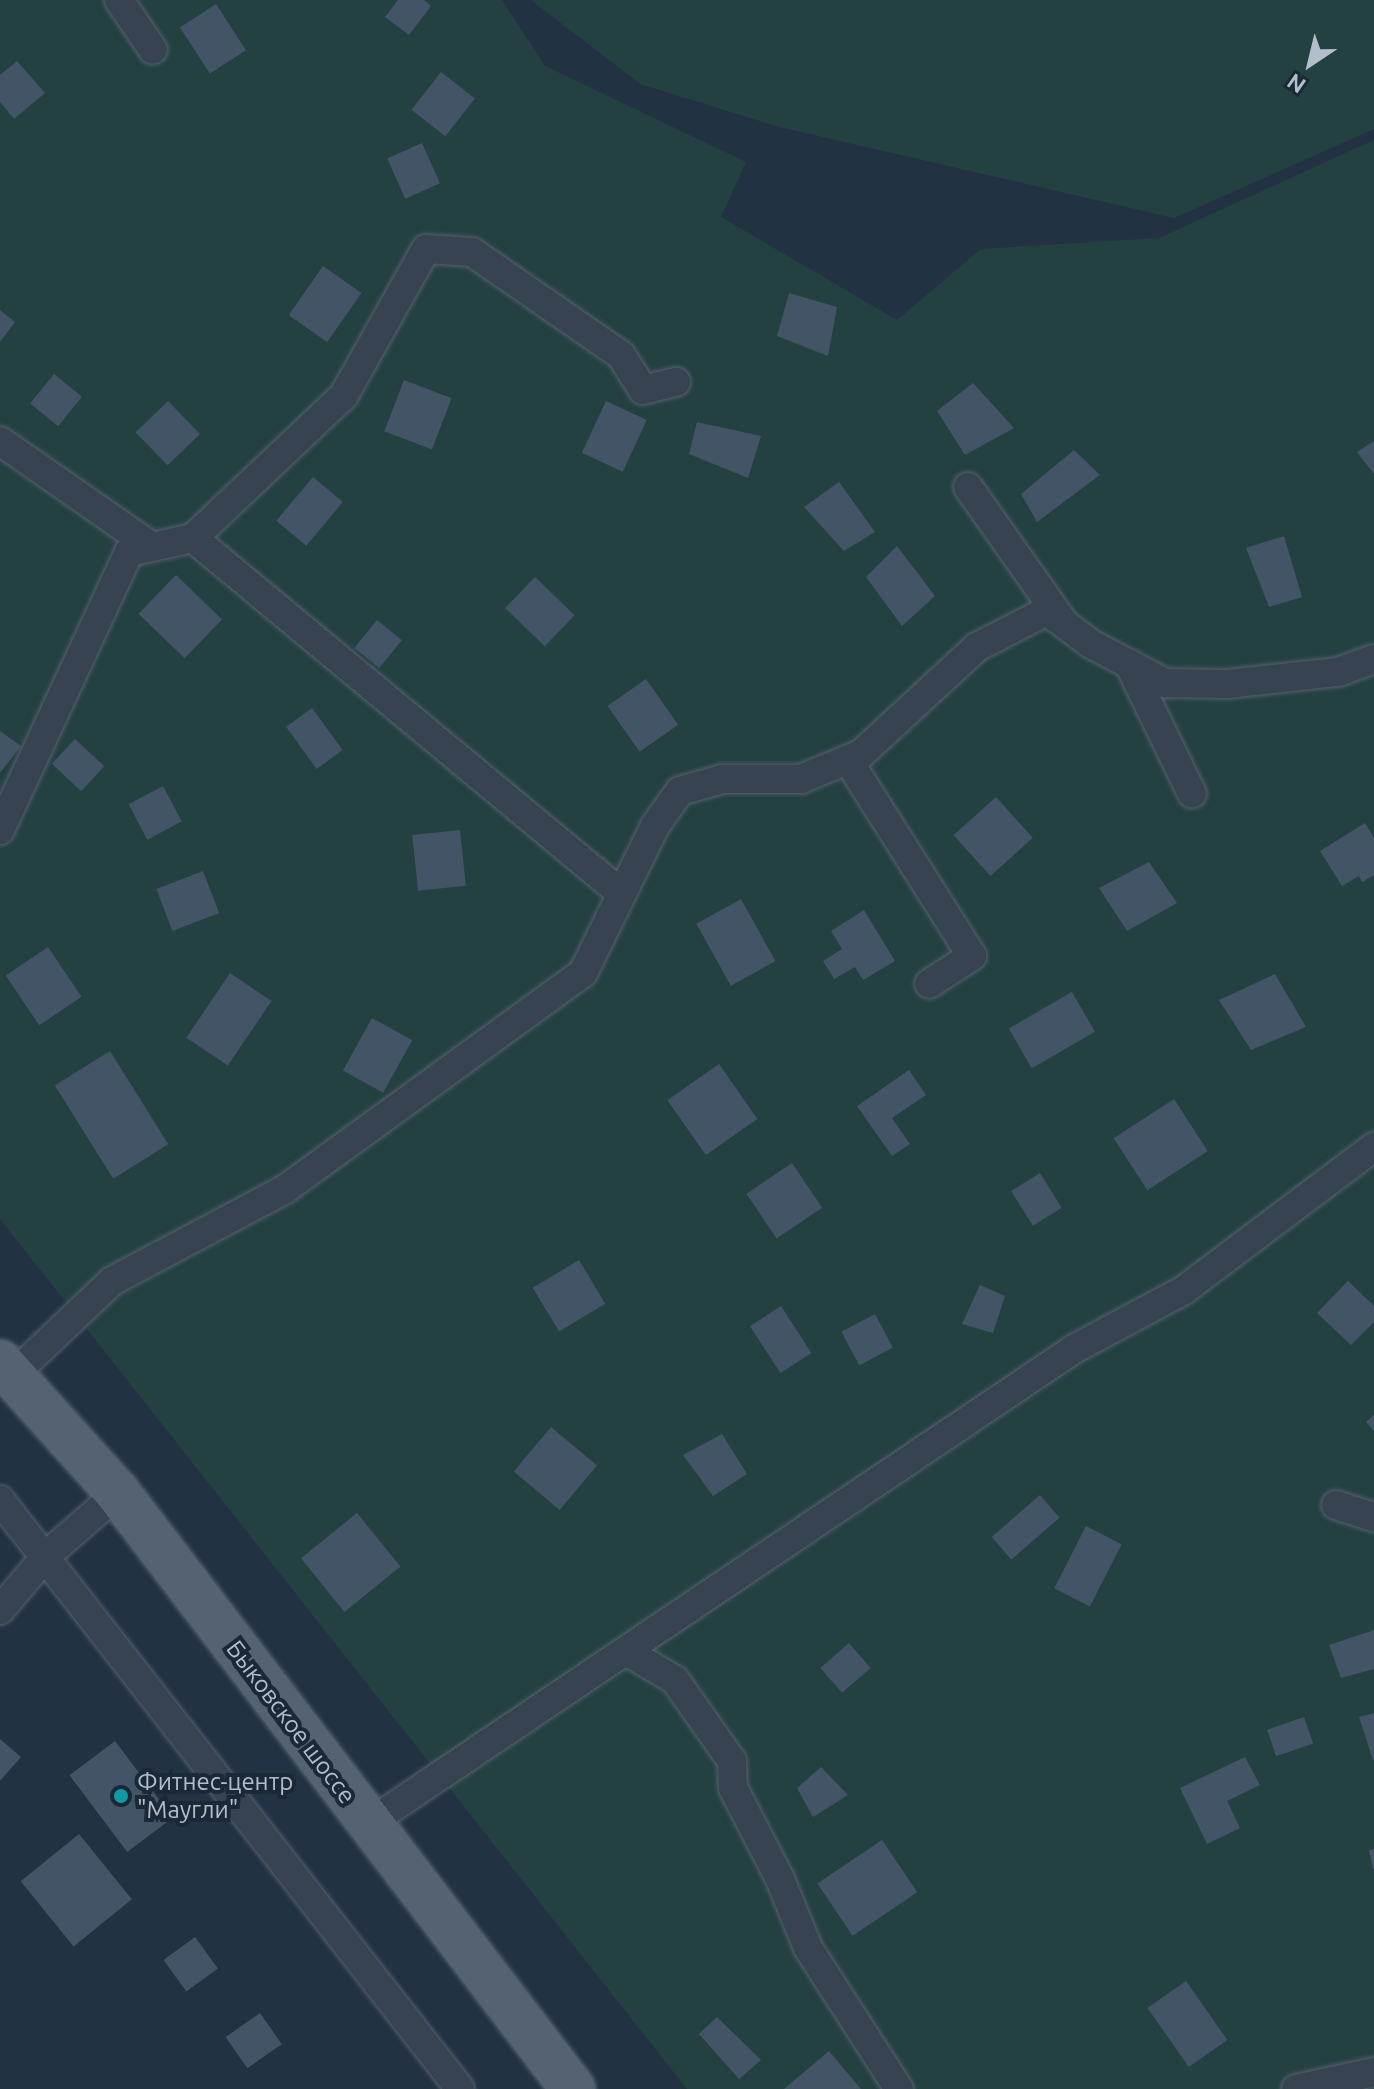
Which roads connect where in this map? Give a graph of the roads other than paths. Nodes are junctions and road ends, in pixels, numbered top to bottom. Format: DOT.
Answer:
graph roads {
  1 [pos="119,0"];
  2 [pos="153,50"];
  3 [pos="676,382"];
  4 [pos="0,441"];
  5 [pos="968,487"];
  6 [pos="193,538"];
  7 [pos="152,547"];
  8 [pos="1064,624"];
  9 [pos="1374,659"];
  10 [pos="1129,664"];
  11 [pos="848,760"];
  12 [pos="1192,794"];
  13 [pos="0,830"];
  14 [pos="622,894"];
  15 [pos="929,984"];
  16 [pos="1374,1147"];
  17 [pos="5,1370"];
  18 [pos="118,1493"];
  19 [pos="0,1500"];
  20 [pos="1336,1505"];
  21 [pos="1374,1517"];
  22 [pos="47,1555"];
  23 [pos="0,1610"];
  24 [pos="626,1651"];
  25 [pos="368,1824"];
  26 [pos="1374,2072"];
  27 [pos="460,2089"];
  28 [pos="573,2089"];
  29 [pos="899,2089"];
  30 [pos="1296,2089"];
  1 -- 2 [label="street"];
  3 -- 6 [label="street"];
  4 -- 7 [label="street"];
  5 -- 8 [label="street"];
  6 -- 7 [label="street"];
  6 -- 14 [label="street"];
  7 -- 13 [label="street"];
  8 -- 10 [label="street"];
  8 -- 11 [label="street"];
  9 -- 10 [label="street"];
  10 -- 12 [label="street"];
  11 -- 14 [label="street"];
  11 -- 15 [label="street"];
  14 -- 17 [label="street"];
  16 -- 24 [label="street"];
  17 -- 18 [label="main road, Быковское шоссе"];
  18 -- 22 [label="street"];
  18 -- 25 [label="main road, Быковское шоссе"];
  19 -- 22 [label="street"];
  20 -- 21 [label="street"];
  22 -- 23 [label="street"];
  22 -- 27 [label="street"];
  24 -- 25 [label="street"];
  24 -- 29 [label="street"];
  25 -- 28 [label="main road, Быковское шоссе"];
  26 -- 30 [label="street"];
}
